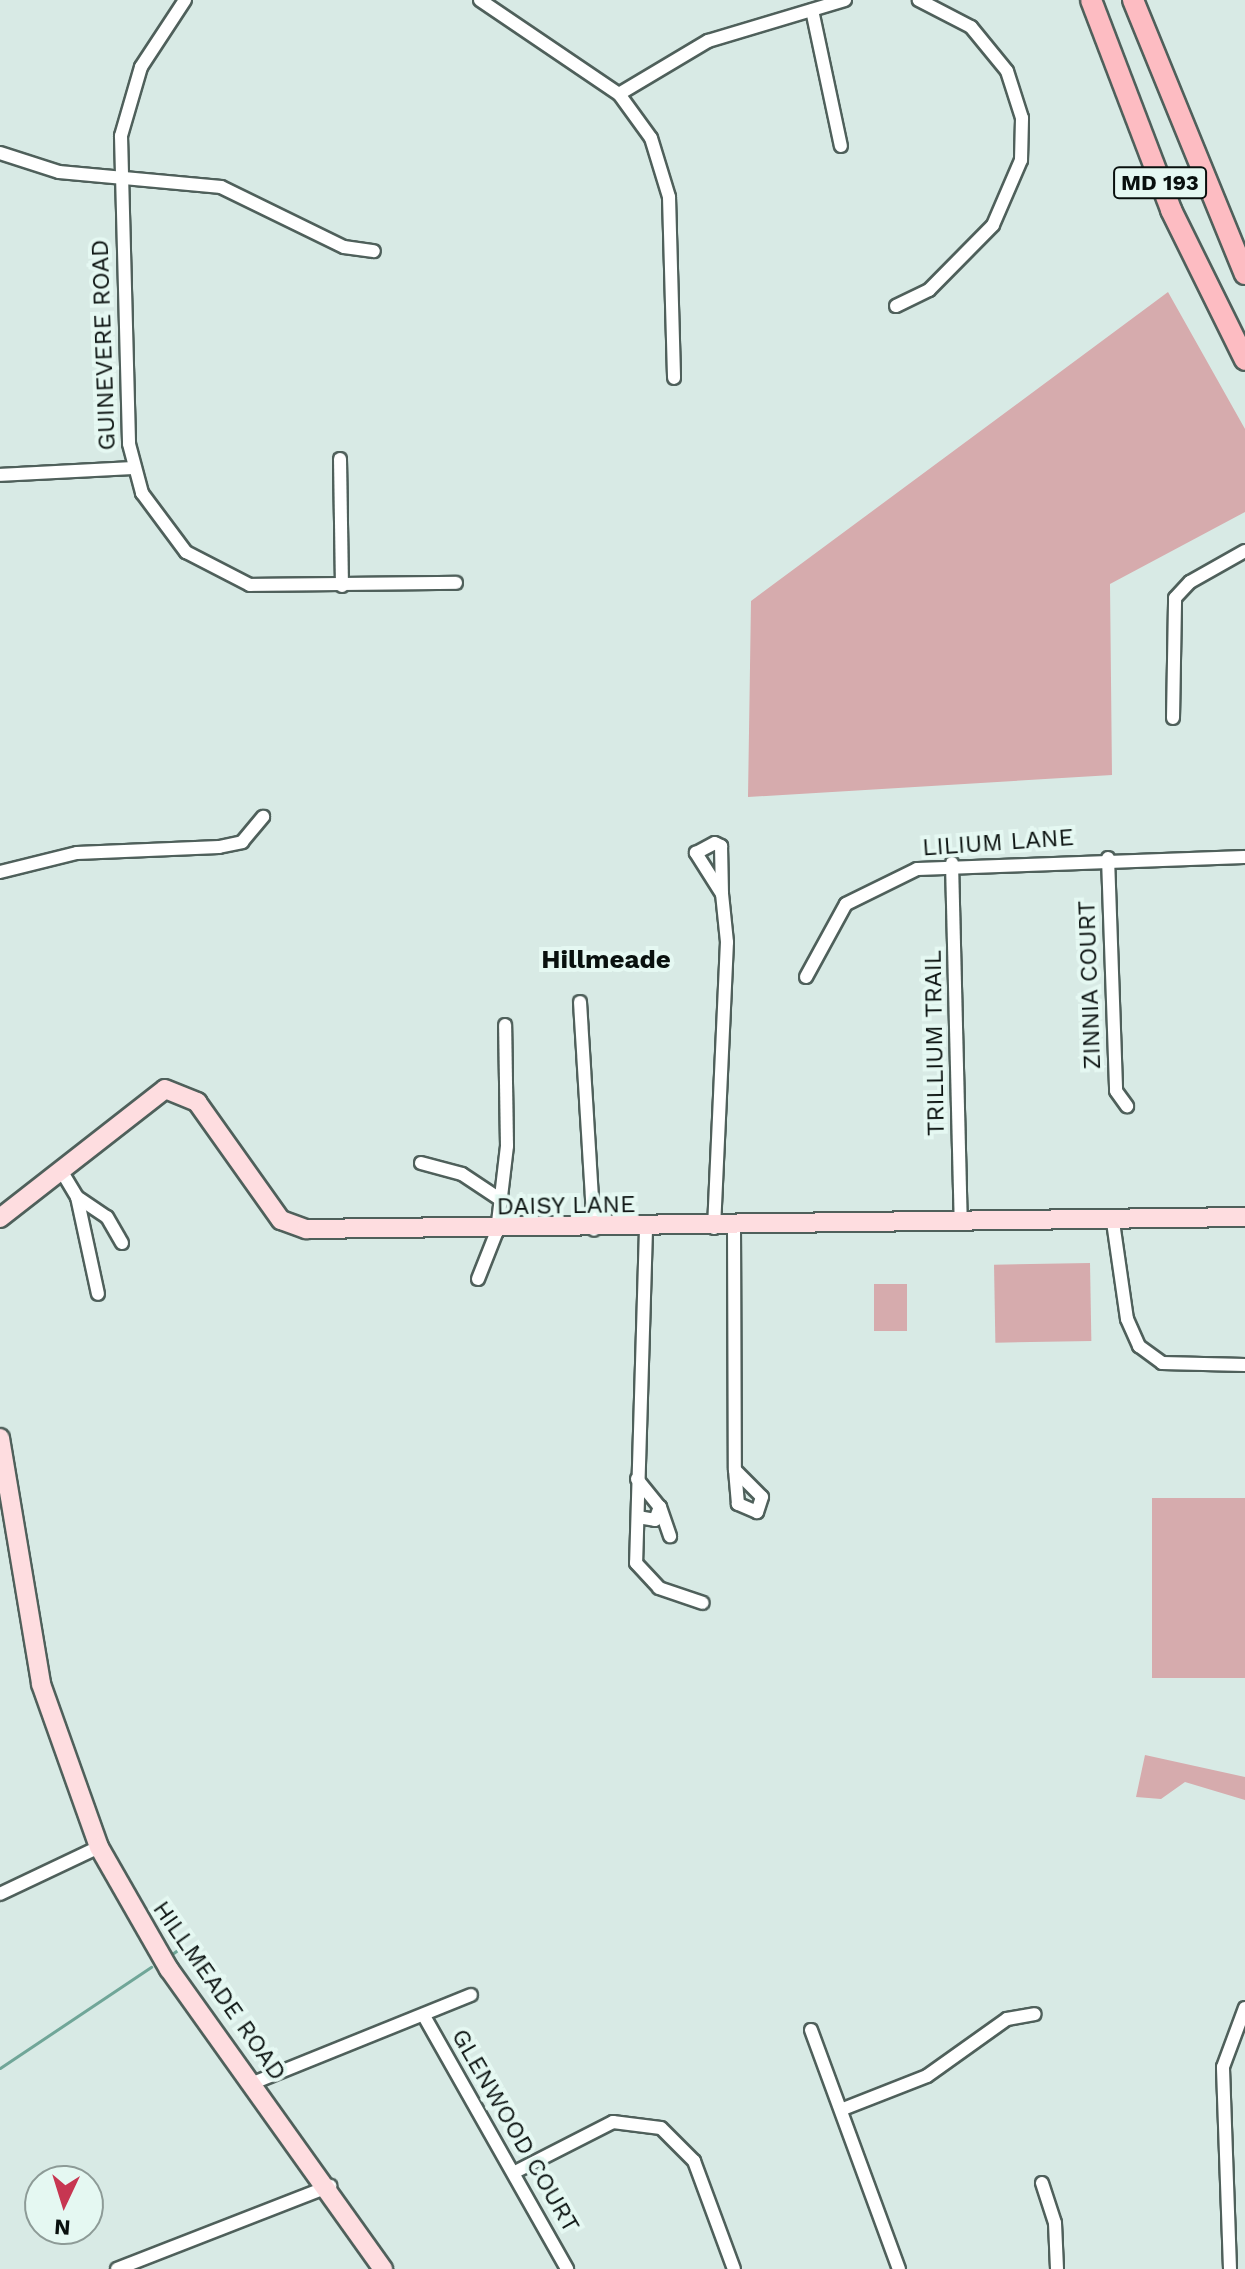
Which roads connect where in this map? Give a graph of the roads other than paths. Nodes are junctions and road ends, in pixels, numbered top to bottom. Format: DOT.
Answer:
graph roads {
  1 [pos="185,0"];
  2 [pos="480,0"];
  3 [pos="845,0"];
  4 [pos="919,0"];
  5 [pos="1091,0"];
  6 [pos="1133,0"];
  7 [pos="812,10"];
  8 [pos="619,94"];
  9 [pos="841,146"];
  10 [pos="0,153"];
  11 [pos="120,175"];
  12 [pos="374,251"];
  13 [pos="1245,274"];
  14 [pos="896,306"];
  15 [pos="1245,360"];
  16 [pos="674,378"];
  17 [pos="340,459"];
  18 [pos="132,468"];
  19 [pos="0,475"];
  20 [pos="1245,551"];
  21 [pos="456,583"];
  22 [pos="342,586"];
  23 [pos="1173,718"];
  24 [pos="263,817"];
  25 [pos="1245,857"];
  26 [pos="1108,858"];
  27 [pos="952,863"];
  28 [pos="0,872"];
  29 [pos="722,894"];
  30 [pos="806,977"];
  31 [pos="580,1002"];
  32 [pos="505,1025"];
  33 [pos="1127,1106"];
  34 [pos="421,1163"];
  35 [pos="62,1172"];
  36 [pos="77,1197"];
  37 [pos="501,1200"];
  38 [pos="1245,1217"];
  39 [pos="0,1218"];
  40 [pos="1113,1222"];
  41 [pos="961,1223"];
  42 [pos="734,1227"];
  43 [pos="714,1228"];
  44 [pos="646,1229"];
  45 [pos="594,1230"];
  46 [pos="497,1231"];
  47 [pos="122,1243"];
  48 [pos="478,1279"];
  49 [pos="98,1294"];
  50 [pos="1245,1365"];
  51 [pos="0,1438"];
  52 [pos="2,1464"];
  53 [pos="735,1470"];
  54 [pos="637,1479"];
  55 [pos="660,1507"];
  56 [pos="638,1517"];
  57 [pos="670,1536"];
  58 [pos="703,1603"];
  59 [pos="99,1847"];
  60 [pos="0,1894"];
  61 [pos="471,1995"];
  62 [pos="1245,2008"];
  63 [pos="1035,2014"];
  64 [pos="424,2016"];
  65 [pos="811,2030"];
  66 [pos="253,2083"];
  67 [pos="843,2109"];
  68 [pos="517,2171"];
  69 [pos="1042,2183"];
  70 [pos="330,2186"];
  71 [pos="117,2269"];
  72 [pos="383,2269"];
  73 [pos="567,2269"];
  74 [pos="734,2269"];
  75 [pos="899,2269"];
  76 [pos="1057,2269"];
  77 [pos="1230,2269"];
  1 -- 11 [label="street, GUINEVERE ROAD"];
  2 -- 8 [label="street"];
  3 -- 7 [label="street"];
  4 -- 14 [label="street"];
  5 -- 15 [label="main road, MD 193"];
  6 -- 13 [label="main road, MD 193"];
  7 -- 8 [label="street"];
  7 -- 9 [label="street"];
  8 -- 16 [label="street"];
  10 -- 11 [label="street"];
  11 -- 12 [label="street"];
  11 -- 18 [label="street, GUINEVERE ROAD"];
  17 -- 22 [label="street"];
  18 -- 19 [label="street"];
  18 -- 22 [label="street, GUINEVERE ROAD"];
  20 -- 23 [label="street"];
  21 -- 22 [label="street, GUINEVERE ROAD"];
  24 -- 28 [label="street"];
  25 -- 26 [label="street, LILIUM LANE"];
  26 -- 27 [label="street, LILIUM LANE"];
  26 -- 33 [label="street, ZINNIA COURT"];
  27 -- 30 [label="street, LILIUM LANE"];
  27 -- 41 [label="street, TRILLIUM TRAIL"];
  29 -- 43 [label="street"];
  31 -- 45 [label="street"];
  32 -- 37 [label="street"];
  34 -- 37 [label="street"];
  35 -- 36 [label="street"];
  35 -- 39 [label="street, DAISY LANE"];
  35 -- 46 [label="street, DAISY LANE"];
  36 -- 47 [label="street"];
  36 -- 49 [label="street"];
  37 -- 46 [label="street"];
  38 -- 40 [label="street, DAISY LANE"];
  40 -- 41 [label="street, DAISY LANE"];
  40 -- 50 [label="street"];
  41 -- 42 [label="street, DAISY LANE"];
  42 -- 43 [label="street, DAISY LANE"];
  42 -- 53 [label="street"];
  43 -- 44 [label="street, DAISY LANE"];
  44 -- 45 [label="street, DAISY LANE"];
  44 -- 54 [label="street"];
  45 -- 46 [label="street, DAISY LANE"];
  46 -- 48 [label="street"];
  51 -- 52 [label="street, HILLMEADE ROAD"];
  52 -- 59 [label="street, HILLMEADE ROAD"];
  54 -- 55 [label="street"];
  54 -- 56 [label="street"];
  55 -- 56 [label="street"];
  55 -- 57 [label="street"];
  56 -- 58 [label="street"];
  59 -- 60 [label="street"];
  59 -- 66 [label="street, HILLMEADE ROAD"];
  61 -- 64 [label="street"];
  62 -- 77 [label="street"];
  63 -- 67 [label="street"];
  64 -- 66 [label="street"];
  64 -- 68 [label="street, GLENWOOD COURT"];
  65 -- 67 [label="street"];
  66 -- 70 [label="street, HILLMEADE ROAD"];
  67 -- 75 [label="street"];
  68 -- 73 [label="street, GLENWOOD COURT"];
  68 -- 74 [label="street"];
  69 -- 76 [label="street"];
  70 -- 71 [label="street"];
  70 -- 72 [label="street, HILLMEADE ROAD"];
}
